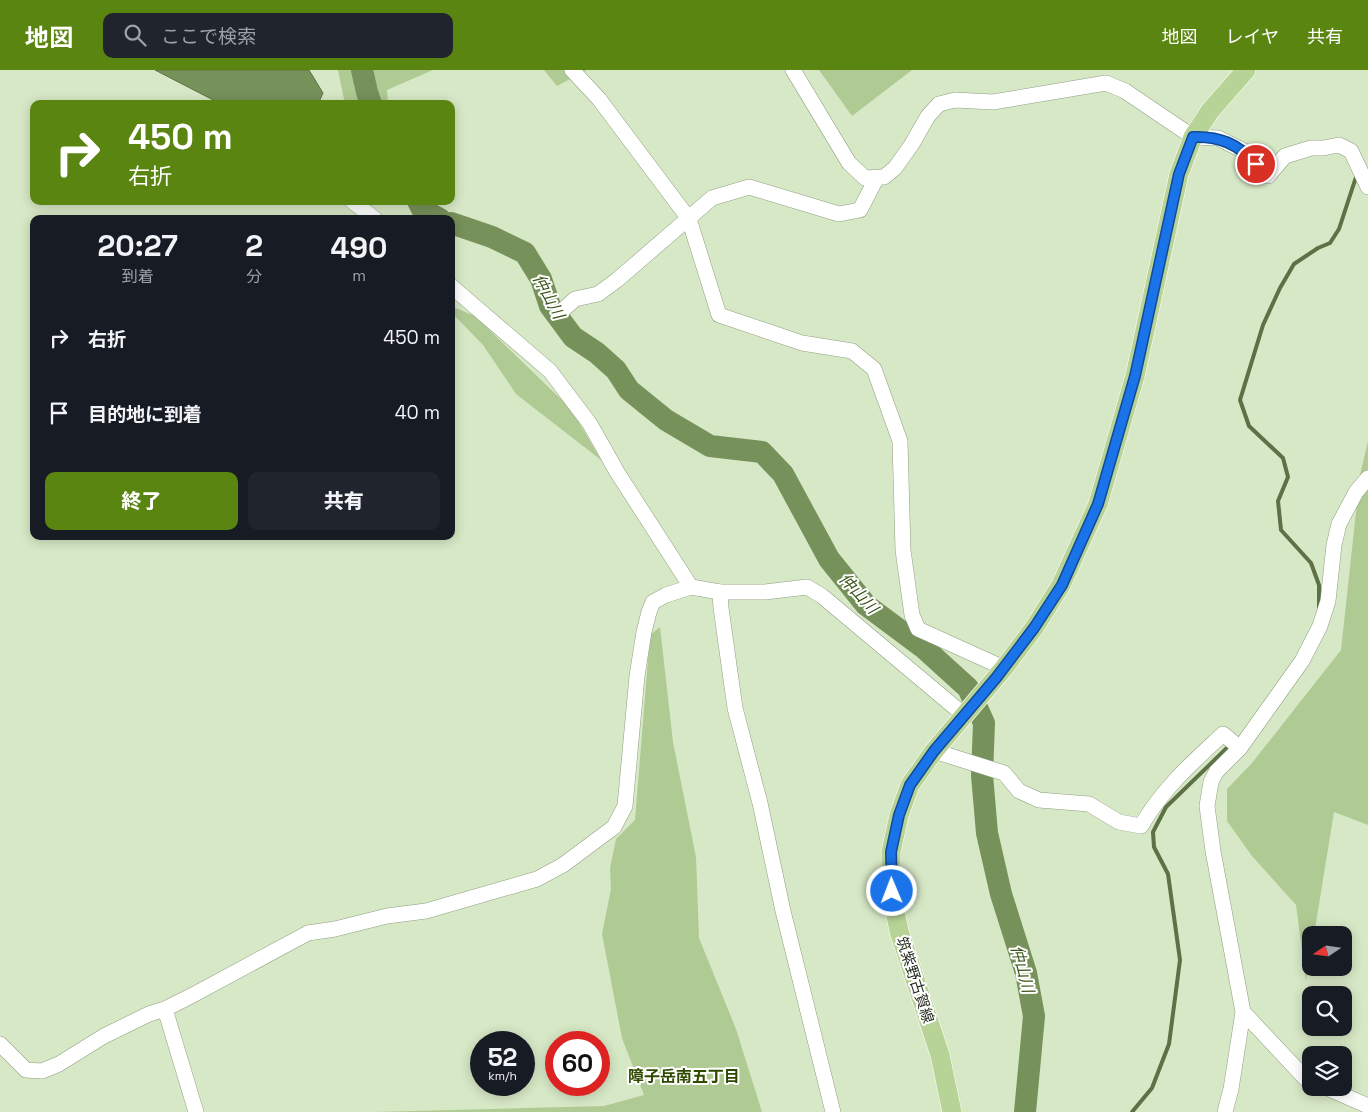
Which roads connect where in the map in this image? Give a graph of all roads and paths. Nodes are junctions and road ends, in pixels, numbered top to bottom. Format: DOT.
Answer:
graph roads {
  1 [pos="572,70"];
  2 [pos="793,70"];
  3 [pos="1246,70"];
  4 [pos="1105,77"];
  5 [pos="1193,137"];
  6 [pos="876,179"];
  7 [pos="1368,187"];
  8 [pos="357,205"];
  9 [pos="370,215"];
  10 [pos="689,219"];
  11 [pos="455,289"];
  12 [pos="564,309"];
  13 [pos="1368,478"];
  14 [pos="691,587"];
  15 [pos="720,592"];
  16 [pos="1000,673"];
  17 [pos="969,710"];
  18 [pos="1240,748"];
  19 [pos="934,751"];
  20 [pos="165,1009"];
  21 [pos="1243,1012"];
  22 [pos="0,1044"];
  23 [pos="1302,1075"];
  24 [pos="1345,1096"];
  25 [pos="1368,1106"];
  26 [pos="196,1112"];
  27 [pos="833,1112"];
  28 [pos="952,1112"];
  29 [pos="1225,1112"];
  1 -- 10 [label="street"];
  2 -- 6 [label="street"];
  3 -- 5 [label="main road, 筑紫野古賀線"];
  4 -- 5 [label="street"];
  4 -- 6 [label="street"];
  5 -- 7 [label="street"];
  5 -- 16 [label="main road, 筑紫野古賀線"];
  6 -- 10 [label="street"];
  8 -- 9 [label="street"];
  10 -- 12 [label="street"];
  10 -- 16 [label="street"];
  11 -- 14 [label="street"];
  13 -- 18 [label="street"];
  14 -- 15 [label="street"];
  14 -- 20 [label="street"];
  15 -- 17 [label="street"];
  15 -- 27 [label="street"];
  16 -- 17 [label="main road, 筑紫野古賀線"];
  17 -- 19 [label="main road, 筑紫野古賀線"];
  18 -- 19 [label="street"];
  18 -- 21 [label="street"];
  19 -- 28 [label="main road, 筑紫野古賀線"];
  20 -- 22 [label="street"];
  20 -- 26 [label="street"];
  21 -- 23 [label="street"];
  21 -- 29 [label="street"];
  24 -- 25 [label="street"];
}
